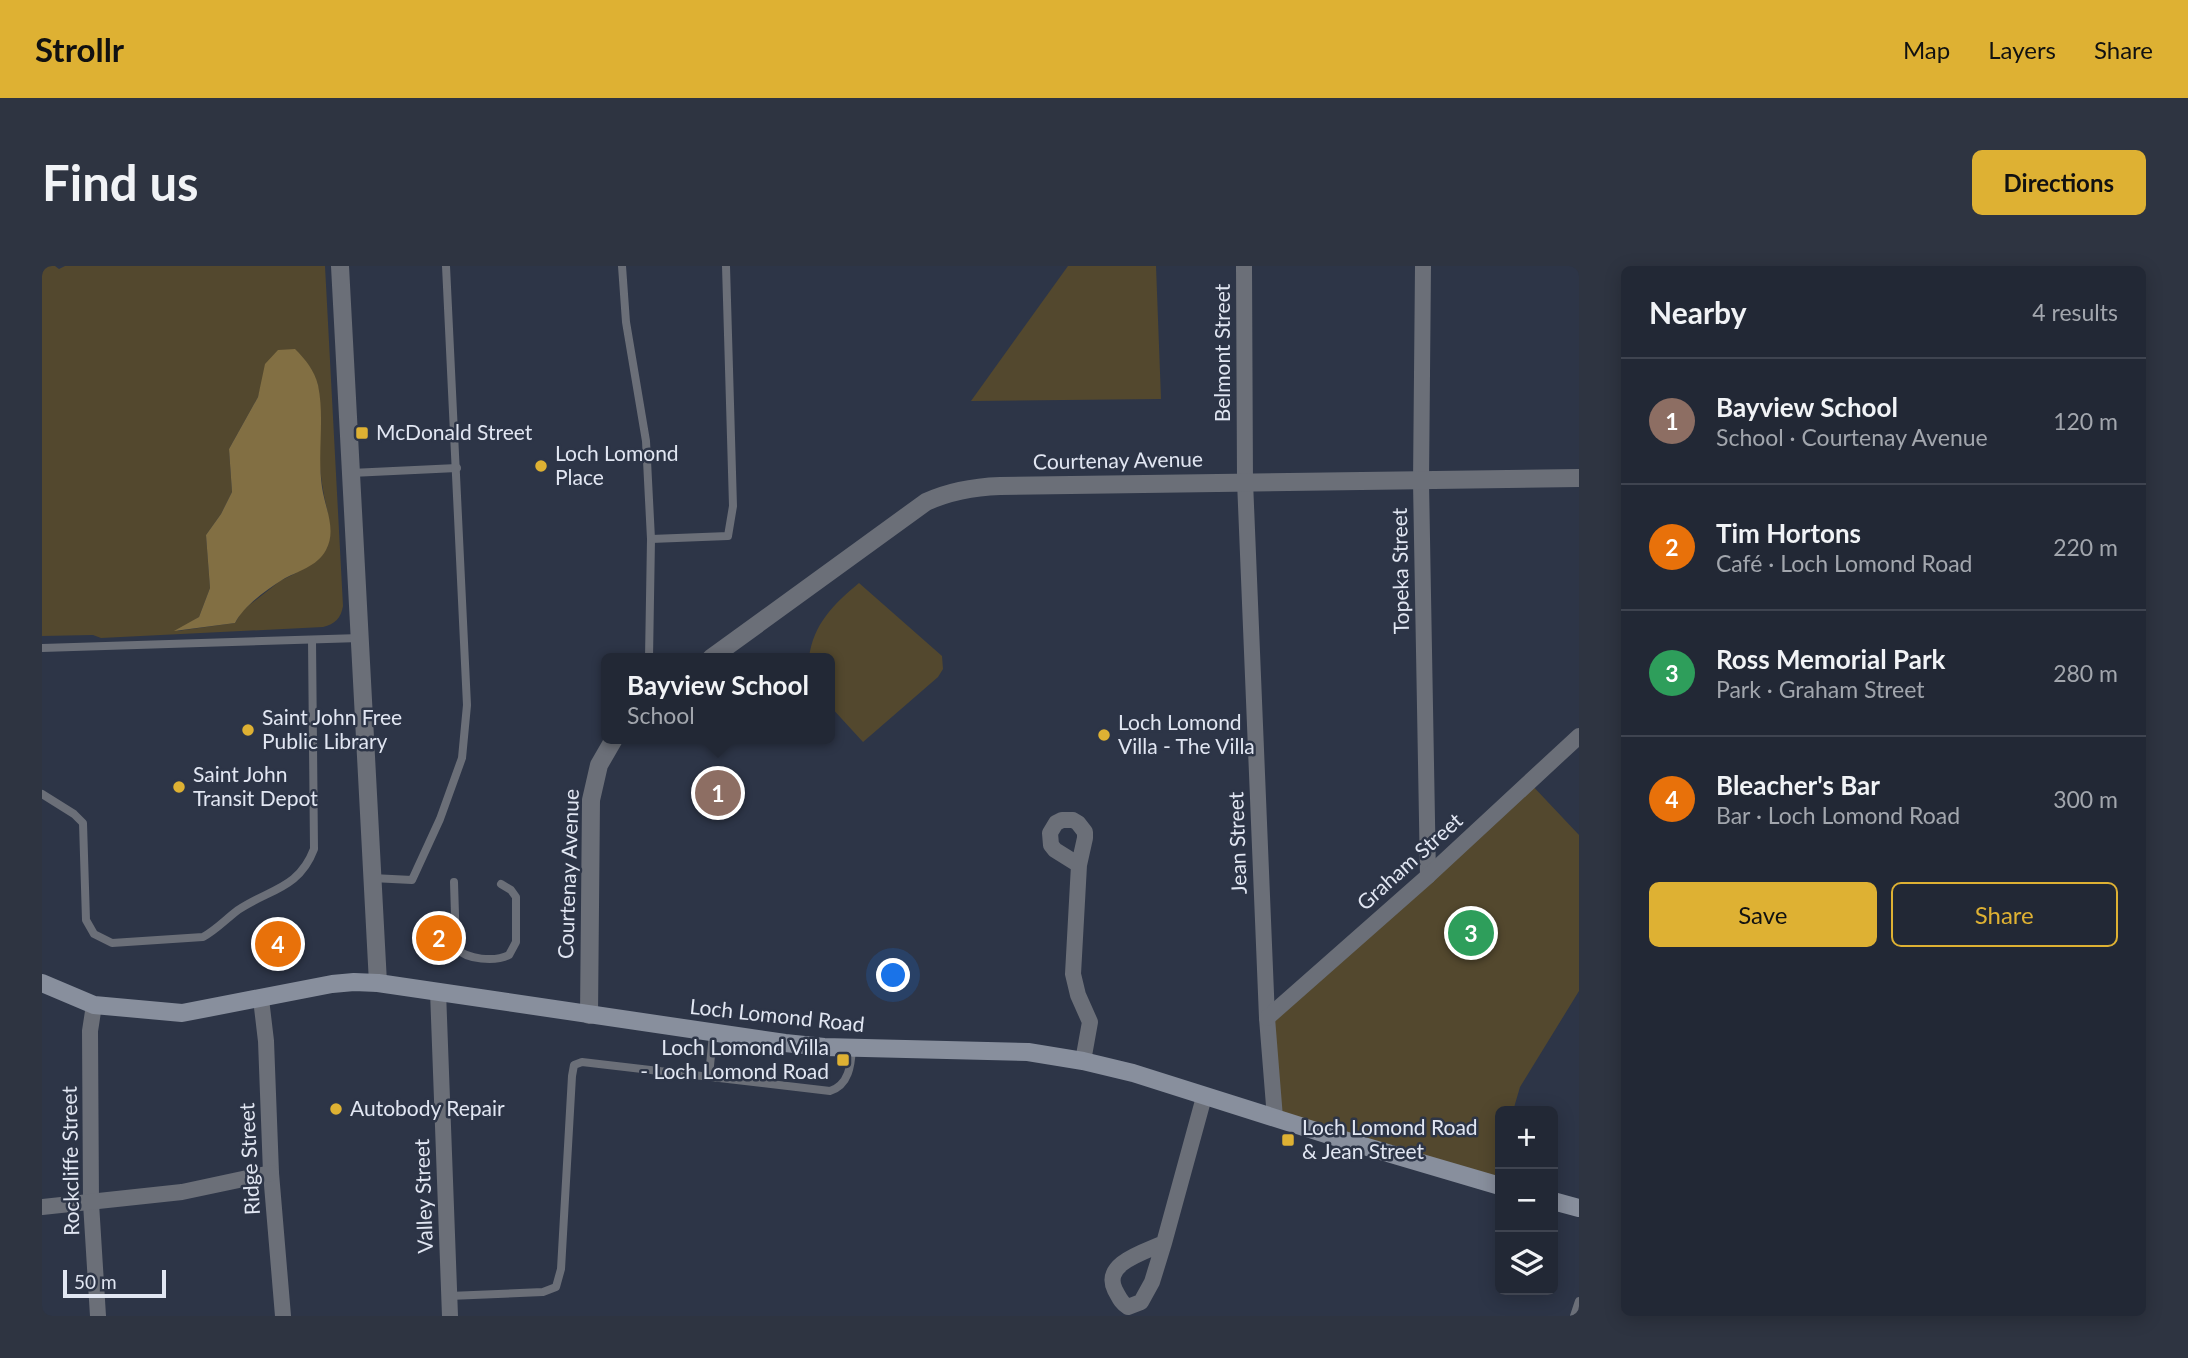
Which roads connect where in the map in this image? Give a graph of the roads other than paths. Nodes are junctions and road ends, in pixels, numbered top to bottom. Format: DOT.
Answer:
graph roads {
  1 [pos="340,266"];
  2 [pos="446,266"];
  3 [pos="622,266"];
  4 [pos="726,266"];
  5 [pos="1244,266"];
  6 [pos="1423,266"];
  7 [pos="457,468"];
  8 [pos="351,473"];
  9 [pos="1579,478"];
  10 [pos="1245,481"];
  11 [pos="1421,482"];
  12 [pos="651,539"];
  13 [pos="360,638"];
  14 [pos="312,640"];
  15 [pos="42,648"];
  16 [pos="649,653"];
  17 [pos="717,653"];
  18 [pos="1579,736"];
  19 [pos="611,744"];
  20 [pos="42,794"];
  21 [pos="1079,865"];
  22 [pos="1428,876"];
  23 [pos="372,878"];
  24 [pos="454,882"];
  25 [pos="501,884"];
  26 [pos="378,983"];
  27 [pos="42,984"];
  28 [pos="438,991"];
  29 [pos="261,999"];
  30 [pos="94,1005"];
  31 [pos="589,1015"];
  32 [pos="1267,1018"];
  33 [pos="713,1034"];
  34 [pos="852,1048"];
  35 [pos="1083,1061"];
  36 [pos="709,1076"];
  37 [pos="1204,1097"];
  38 [pos="1275,1118"];
  39 [pos="271,1173"];
  40 [pos="1495,1184"];
  41 [pos="1558,1202"];
  42 [pos="91,1203"];
  43 [pos="42,1207"];
  44 [pos="1579,1208"];
  45 [pos="1164,1243"];
  46 [pos="449,1296"];
  47 [pos="1579,1301"];
  48 [pos="98,1316"];
  49 [pos="283,1316"];
  50 [pos="450,1316"];
  51 [pos="1574,1316"];
  1 -- 8 [label="street"];
  2 -- 7 [label="lane"];
  3 -- 12 [label="lane"];
  4 -- 12 [label="lane"];
  5 -- 10 [label="street, Belmont Street"];
  6 -- 11 [label="street, Topeka Street"];
  7 -- 8 [label="lane"];
  7 -- 23 [label="lane"];
  8 -- 13 [label="street"];
  9 -- 11 [label="street, Courtenay Avenue"];
  10 -- 11 [label="street, Courtenay Avenue"];
  10 -- 17 [label="street, Courtenay Avenue"];
  10 -- 32 [label="street, Jean Street"];
  11 -- 22 [label="street, Topeka Street"];
  12 -- 16 [label="lane"];
  13 -- 14 [label="lane"];
  13 -- 23 [label="street"];
  14 -- 15 [label="lane"];
  14 -- 20 [label="lane"];
  18 -- 22 [label="street, Graham Street"];
  19 -- 31 [label="street, Courtenay Avenue"];
  21 -- 35 [label="street"];
  22 -- 32 [label="street, Graham Street"];
  23 -- 26 [label="street"];
  24 -- 25 [label="lane"];
  26 -- 28 [label="main road, Loch Lomond Road"];
  26 -- 29 [label="main road, Loch Lomond Road"];
  27 -- 30 [label="main road, Loch Lomond Road"];
  28 -- 31 [label="main road, Loch Lomond Road"];
  28 -- 46 [label="street, Valley Street"];
  29 -- 30 [label="main road, Loch Lomond Road"];
  29 -- 39 [label="street, Ridge Street"];
  30 -- 42 [label="street, Rockcliffe Street"];
  31 -- 33 [label="main road, Loch Lomond Road"];
  32 -- 38 [label="street, Jean Street"];
  33 -- 34 [label="main road, Loch Lomond Road"];
  33 -- 36 [label="lane"];
  34 -- 35 [label="main road, Loch Lomond Road"];
  34 -- 36 [label="lane"];
  35 -- 37 [label="main road, Loch Lomond Road"];
  36 -- 46 [label="lane"];
  37 -- 38 [label="main road, Loch Lomond Road"];
  37 -- 45 [label="street"];
  38 -- 40 [label="main road, Loch Lomond Road"];
  39 -- 42 [label="street"];
  39 -- 49 [label="street, Ridge Street"];
  41 -- 44 [label="main road"];
  42 -- 43 [label="street"];
  42 -- 48 [label="street, Rockcliffe Street"];
  46 -- 50 [label="street, Valley Street"];
  47 -- 51 [label="lane"];
}
